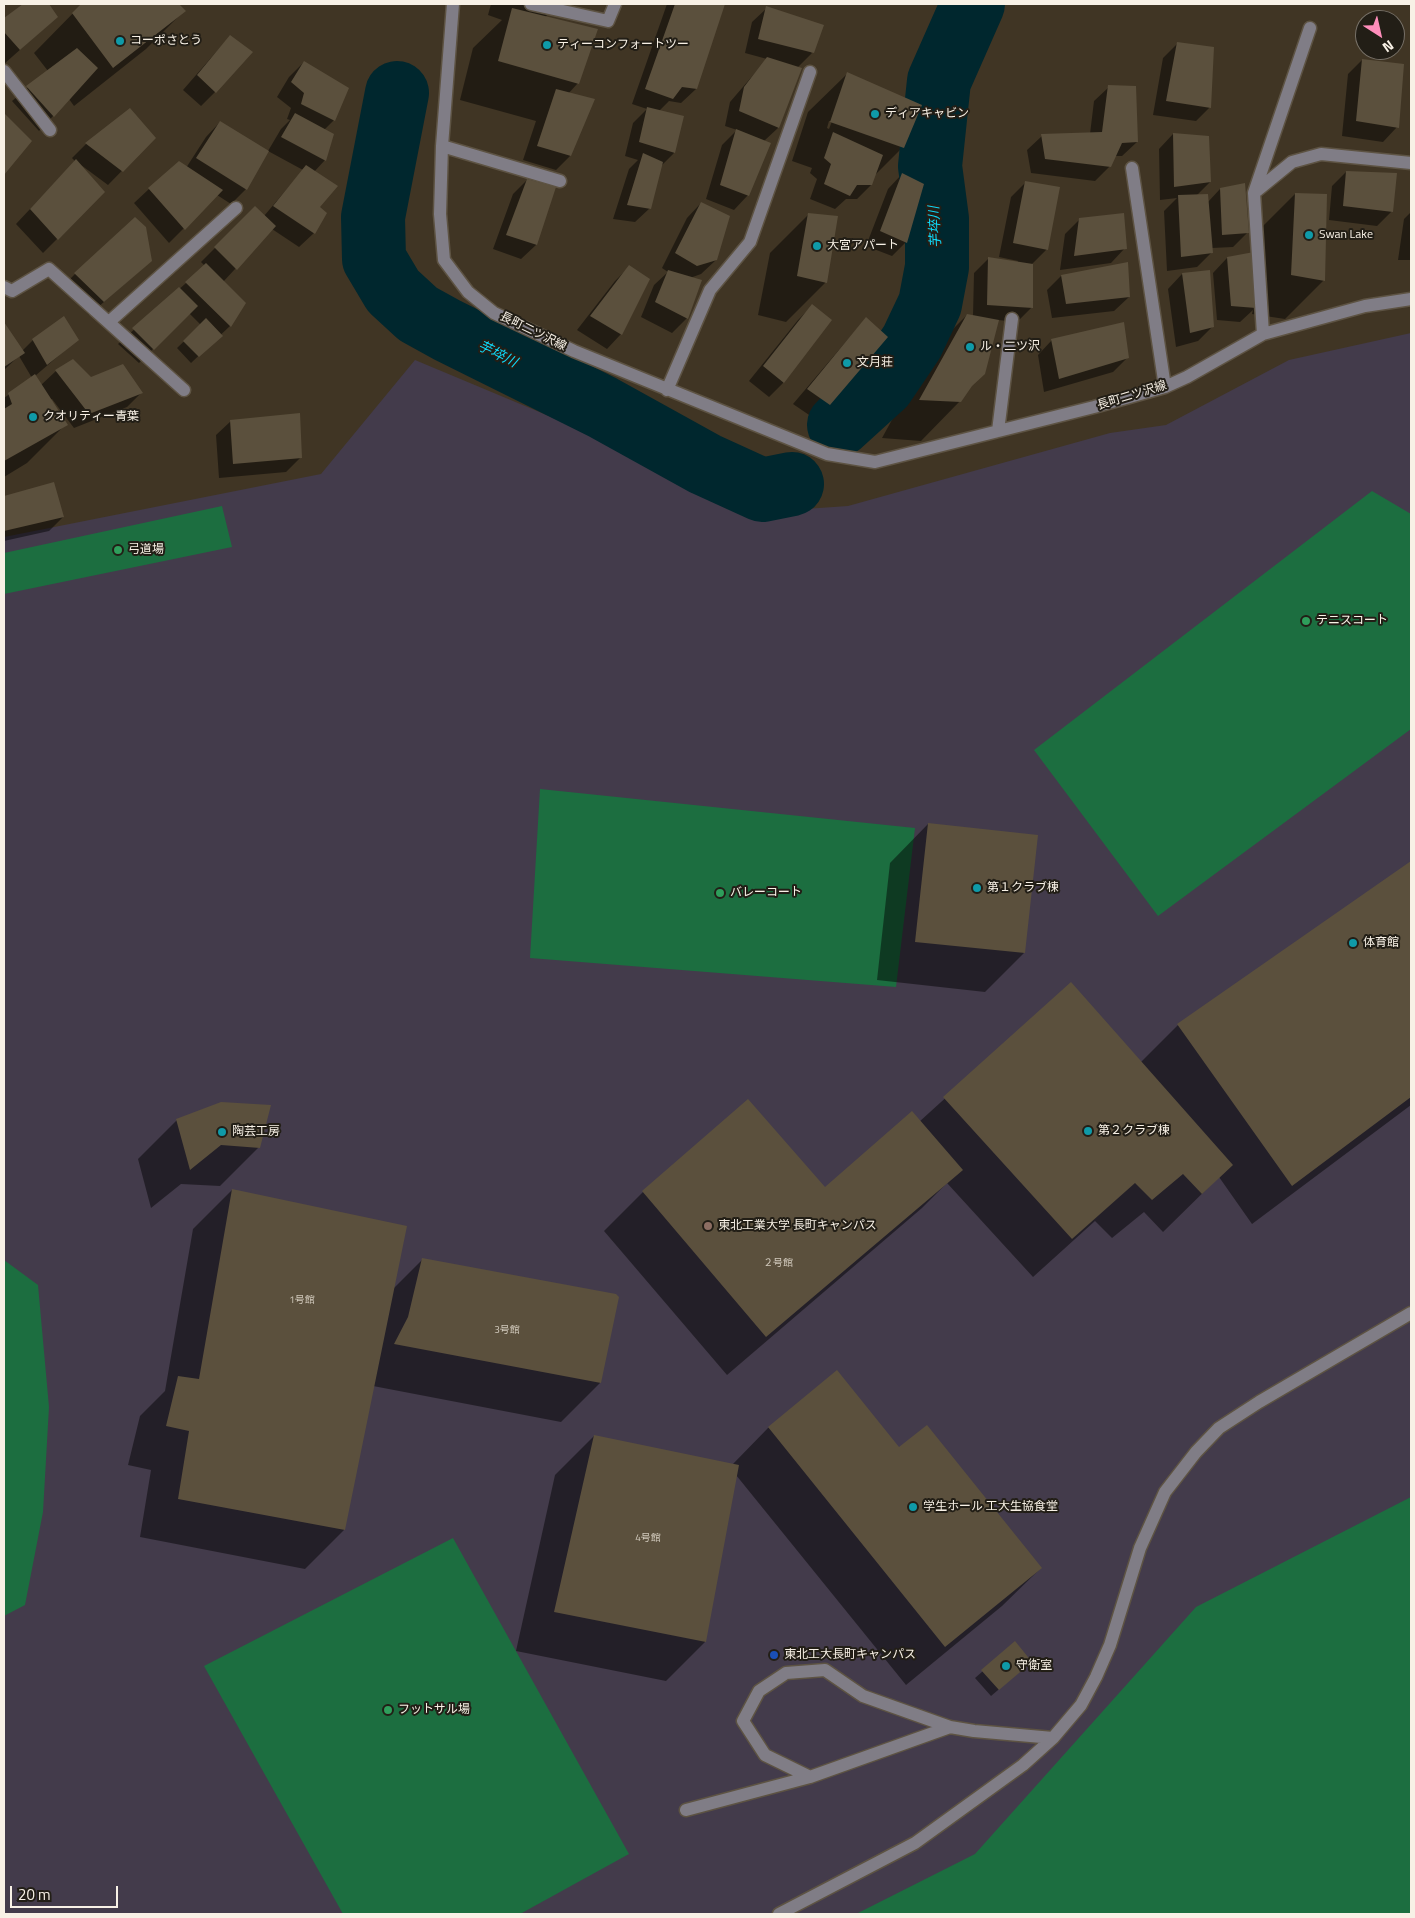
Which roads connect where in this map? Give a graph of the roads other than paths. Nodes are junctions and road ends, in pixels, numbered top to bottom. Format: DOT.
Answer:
graph roads {
  1 [pos="453,4"];
  2 [pos="532,4"];
  3 [pos="615,4"];
  4 [pos="1310,28"];
  5 [pos="4,71"];
  6 [pos="810,72"];
  7 [pos="50,130"];
  8 [pos="442,146"];
  9 [pos="1411,163"];
  10 [pos="1132,168"];
  11 [pos="560,181"];
  12 [pos="1254,193"];
  13 [pos="236,208"];
  14 [pos="4,287"];
  15 [pos="1411,302"];
  16 [pos="1012,319"];
  17 [pos="109,322"];
  18 [pos="1264,334"];
  19 [pos="1166,387"];
  20 [pos="184,390"];
  21 [pos="667,390"];
  22 [pos="998,431"];
  23 [pos="1411,1313"];
  24 [pos="950,1727"];
  25 [pos="1053,1738"];
  26 [pos="810,1777"];
  27 [pos="686,1810"];
  28 [pos="779,1914"];
  1 -- 8 [label="street, 長町二ツ沢線"];
  2 -- 3 [label="street"];
  4 -- 12 [label="street"];
  5 -- 7 [label="street"];
  6 -- 21 [label="street"];
  8 -- 11 [label="street"];
  8 -- 21 [label="street, 長町二ツ沢線"];
  9 -- 12 [label="street"];
  10 -- 19 [label="street"];
  12 -- 18 [label="street"];
  13 -- 17 [label="street"];
  14 -- 17 [label="street"];
  15 -- 18 [label="street, 長町二ツ沢線"];
  16 -- 22 [label="street"];
  17 -- 20 [label="street"];
  18 -- 19 [label="street, 長町二ツ沢線"];
  19 -- 22 [label="street, 長町二ツ沢線"];
  21 -- 22 [label="street, 長町二ツ沢線"];
  23 -- 25 [label="street"];
  24 -- 25 [label="street"];
  24 -- 26 [label="street"];
  24 -- 26 [label="street"];
  25 -- 28 [label="street"];
  26 -- 27 [label="street"];
}
